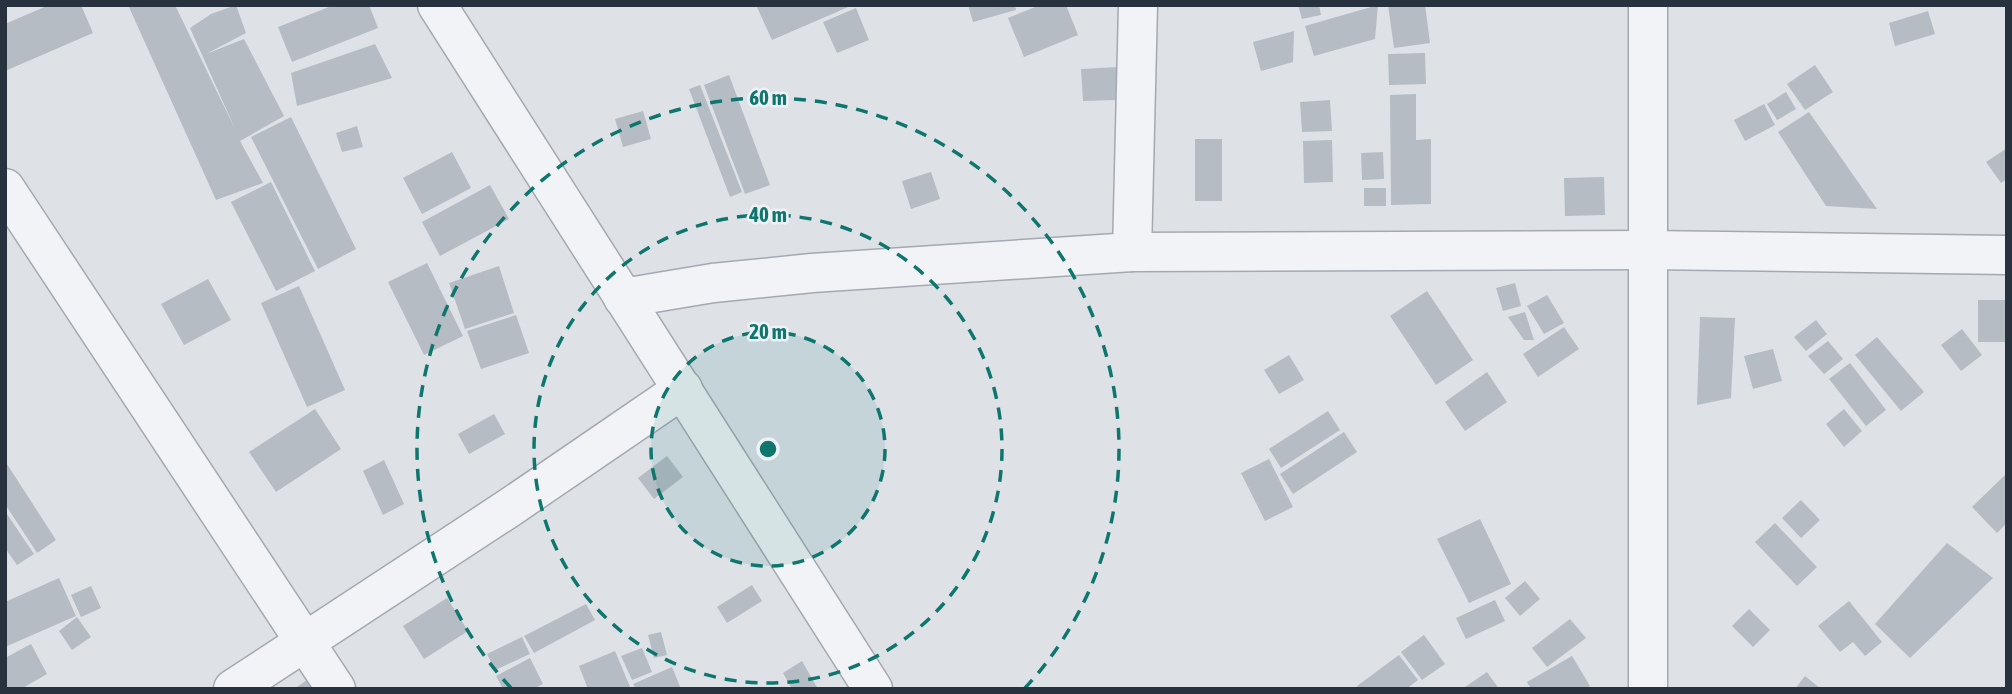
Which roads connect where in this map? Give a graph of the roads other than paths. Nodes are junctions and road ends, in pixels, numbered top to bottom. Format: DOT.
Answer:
graph roads {
  1 [pos="437,5"];
  2 [pos="1139,5"];
  3 [pos="1648,5"];
  4 [pos="5,188"];
  5 [pos="1647,250"];
  6 [pos="1132,252"];
  7 [pos="2007,255"];
  8 [pos="623,298"];
  9 [pos="683,389"];
  10 [pos="305,642"];
  11 [pos="233,689"];
  12 [pos="336,689"];
  13 [pos="873,689"];
  14 [pos="1648,689"];
  1 -- 8 [label="street"];
  2 -- 6 [label="street"];
  3 -- 5 [label="street"];
  4 -- 10 [label="street"];
  5 -- 6 [label="street"];
  5 -- 7 [label="street"];
  5 -- 14 [label="street"];
  6 -- 8 [label="street"];
  8 -- 9 [label="street"];
  9 -- 10 [label="street"];
  9 -- 13 [label="street"];
  10 -- 11 [label="street"];
  10 -- 12 [label="street"];
}
